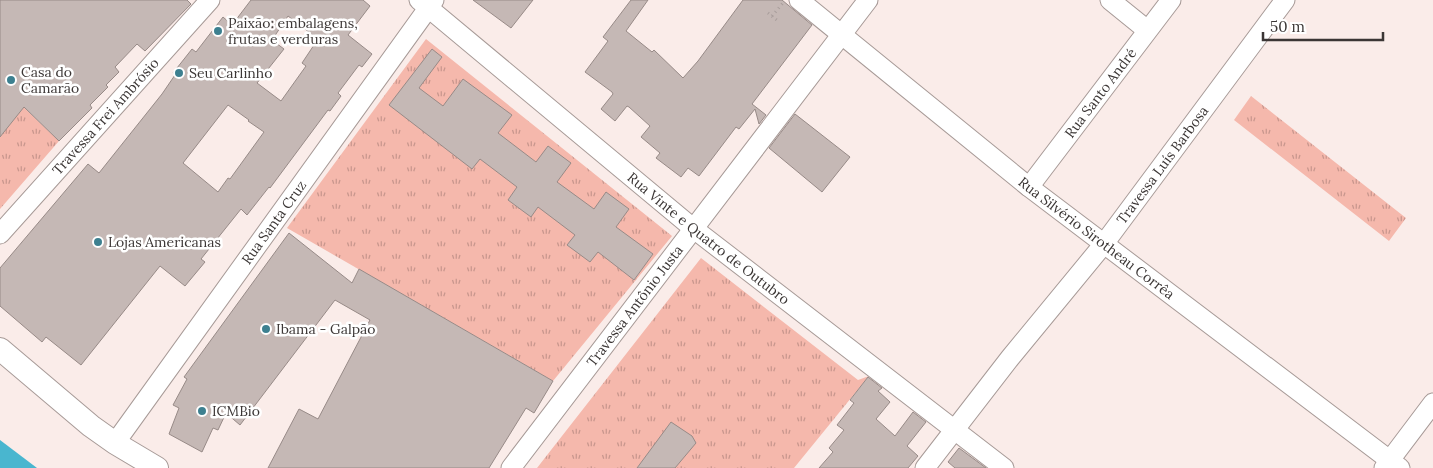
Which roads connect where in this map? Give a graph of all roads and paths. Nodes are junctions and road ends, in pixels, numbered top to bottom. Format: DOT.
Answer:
graph roads {
  1 [pos="210,0"];
  2 [pos="784,0"];
  3 [pos="799,0"];
  4 [pos="868,0"];
  5 [pos="1110,0"];
  6 [pos="1171,0"];
  7 [pos="1285,0"];
  8 [pos="427,3"];
  9 [pos="768,13"];
  10 [pos="772,16"];
  11 [pos="778,21"];
  12 [pos="1147,30"];
  13 [pos="840,34"];
  14 [pos="1029,187"];
  15 [pos="694,229"];
  16 [pos="0,234"];
  17 [pos="1103,245"];
  18 [pos="0,349"];
  19 [pos="1433,403"];
  20 [pos="954,429"];
  21 [pos="115,443"];
  22 [pos="1391,465"];
  23 [pos="157,468"];
  24 [pos="511,468"];
  25 [pos="925,468"];
  26 [pos="1004,468"];
  1 -- 16 [label="street, Travessa Frei Ambrósio"];
  2 -- 10 [label="path"];
  3 -- 13 [label="street, Rua Silvério Sirotheau Corrêa"];
  4 -- 13 [label="street, Travessa Antônio Justa"];
  5 -- 12 [label="street"];
  6 -- 12 [label="street, Rua Santo André"];
  7 -- 17 [label="street, Travessa Luís Barbosa"];
  8 -- 15 [label="street, Rua Vinte e Quatro de Outubro"];
  8 -- 21 [label="street, Rua Santa Cruz"];
  9 -- 10 [label="path"];
  10 -- 11 [label="path"];
  12 -- 14 [label="street, Rua Santo André"];
  13 -- 14 [label="street, Rua Silvério Sirotheau Corrêa"];
  13 -- 15 [label="street, Travessa Antônio Justa"];
  14 -- 17 [label="street, Rua Silvério Sirotheau Corrêa"];
  15 -- 20 [label="street, Rua Vinte e Quatro de Outubro"];
  15 -- 24 [label="street, Travessa Antônio Justa"];
  17 -- 20 [label="street, Travessa Luís Barbosa"];
  17 -- 22 [label="street, Rua Silvério Sirotheau Corrêa"];
  18 -- 21 [label="street"];
  19 -- 22 [label="street"];
  20 -- 25 [label="street, Travessa Luís Barbosa"];
  20 -- 26 [label="street, Rua Vinte e Quatro de Outubro"];
  21 -- 23 [label="street"];
}
